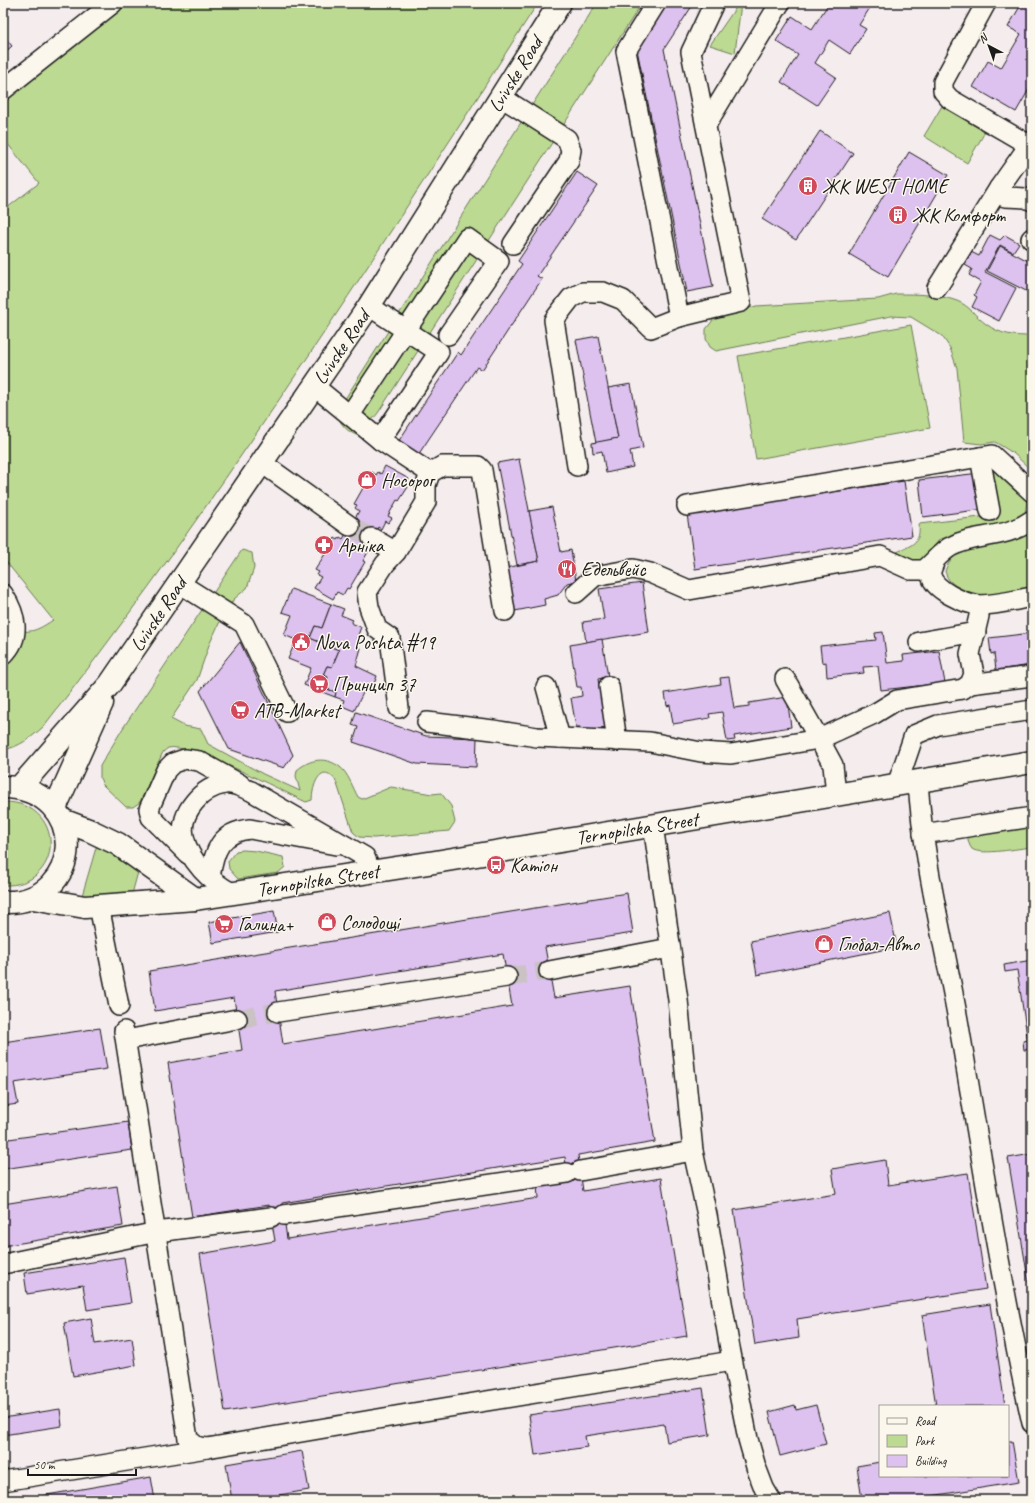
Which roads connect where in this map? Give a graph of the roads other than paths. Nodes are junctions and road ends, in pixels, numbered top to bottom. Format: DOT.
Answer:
graph roads {
  1 [pos="113,3"];
  2 [pos="560,3"];
  3 [pos="656,3"];
  4 [pos="714,3"];
  5 [pos="780,3"];
  6 [pos="986,3"];
  7 [pos="3,90"];
  8 [pos="501,96"];
  9 [pos="706,125"];
  10 [pos="1030,143"];
  11 [pos="999,188"];
  12 [pos="1032,201"];
  13 [pos="513,244"];
  14 [pos="937,288"];
  15 [pos="369,306"];
  16 [pos="679,317"];
  17 [pos="405,330"];
  18 [pos="448,335"];
  19 [pos="314,386"];
  20 [pos="350,415"];
  21 [pos="380,440"];
  22 [pos="980,457"];
  23 [pos="262,463"];
  24 [pos="577,466"];
  25 [pos="430,473"];
  26 [pos="1032,492"];
  27 [pos="687,506"];
  28 [pos="990,511"];
  29 [pos="1028,521"];
  30 [pos="350,526"];
  31 [pos="372,538"];
  32 [pos="396,552"];
  33 [pos="934,563"];
  34 [pos="179,583"];
  35 [pos="576,593"];
  36 [pos="3,594"];
  37 [pos="1032,597"];
  38 [pos="978,605"];
  39 [pos="505,611"];
  40 [pos="976,632"];
  41 [pos="919,642"];
  42 [pos="3,655"];
  43 [pos="1032,676"];
  44 [pos="785,679"];
  45 [pos="110,684"];
  46 [pos="970,684"];
  47 [pos="610,686"];
  48 [pos="546,687"];
  49 [pos="399,708"];
  50 [pos="1032,710"];
  51 [pos="287,712"];
  52 [pos="426,722"];
  53 [pos="560,738"];
  54 [pos="819,739"];
  55 [pos="618,741"];
  56 [pos="1032,762"];
  57 [pos="908,783"];
  58 [pos="11,788"];
  59 [pos="251,791"];
  60 [pos="836,795"];
  61 [pos="59,814"];
  62 [pos="1032,817"];
  63 [pos="653,826"];
  64 [pos="923,834"];
  65 [pos="347,847"];
  66 [pos="196,862"];
  67 [pos="371,872"];
  68 [pos="210,878"];
  69 [pos="232,893"];
  70 [pos="195,899"];
  71 [pos="14,904"];
  72 [pos="99,906"];
  73 [pos="670,948"];
  74 [pos="549,971"];
  75 [pos="507,977"];
  76 [pos="119,1006"];
  77 [pos="278,1012"];
  78 [pos="237,1020"];
  79 [pos="693,1151"];
  80 [pos="157,1232"];
  81 [pos="3,1264"];
  82 [pos="732,1361"];
  83 [pos="1032,1423"];
  84 [pos="188,1439"];
  85 [pos="207,1448"];
  86 [pos="171,1455"];
  87 [pos="3,1481"];
  88 [pos="771,1500"];
  1 -- 7 [label="street"];
  2 -- 8 [label="main road, Lvivske Road"];
  3 -- 16 [label="street"];
  4 -- 9 [label="street"];
  5 -- 9 [label="street"];
  6 -- 10 [label="street"];
  8 -- 13 [label="street"];
  8 -- 15 [label="main road, Lvivske Road"];
  9 -- 16 [label="street"];
  10 -- 11 [label="street"];
  11 -- 12 [label="street"];
  11 -- 14 [label="street"];
  15 -- 17 [label="street"];
  15 -- 19 [label="main road, Lvivske Road"];
  16 -- 24 [label="street"];
  17 -- 18 [label="street"];
  17 -- 20 [label="street"];
  17 -- 21 [label="street"];
  19 -- 20 [label="street"];
  19 -- 23 [label="main road, Lvivske Road"];
  20 -- 21 [label="street"];
  21 -- 25 [label="street"];
  22 -- 26 [label="street"];
  22 -- 27 [label="street"];
  22 -- 28 [label="street"];
  23 -- 30 [label="street"];
  23 -- 34 [label="main road, Lvivske Road"];
  25 -- 32 [label="street"];
  25 -- 39 [label="street"];
  29 -- 33 [label="street"];
  31 -- 32 [label="street"];
  32 -- 49 [label="street"];
  33 -- 35 [label="street"];
  33 -- 38 [label="street"];
  34 -- 45 [label="main road, Lvivske Road"];
  34 -- 51 [label="street"];
  36 -- 42 [label="street"];
  37 -- 38 [label="street"];
  38 -- 40 [label="street"];
  40 -- 41 [label="street"];
  40 -- 46 [label="street"];
  43 -- 46 [label="street"];
  44 -- 54 [label="street"];
  45 -- 58 [label="main road, Lvivske Road"];
  45 -- 61 [label="main road, Lvivske Road"];
  46 -- 54 [label="street"];
  47 -- 55 [label="street"];
  48 -- 53 [label="street"];
  50 -- 57 [label="street"];
  52 -- 53 [label="street"];
  53 -- 55 [label="street"];
  54 -- 55 [label="street"];
  54 -- 60 [label="street"];
  56 -- 57 [label="main road, Ternopilska Street"];
  57 -- 60 [label="main road, Ternopilska Street"];
  57 -- 64 [label="street"];
  58 -- 61 [label="main road"];
  59 -- 65 [label="street"];
  59 -- 66 [label="street"];
  59 -- 66 [label="street"];
  60 -- 63 [label="main road, Ternopilska Street"];
  61 -- 70 [label="main road"];
  61 -- 71 [label="main road"];
  62 -- 64 [label="street"];
  63 -- 67 [label="main road, Ternopilska Street"];
  63 -- 73 [label="street"];
  64 -- 83 [label="street"];
  65 -- 67 [label="street"];
  65 -- 68 [label="street"];
  66 -- 68 [label="street"];
  67 -- 69 [label="main road, Ternopilska Street"];
  68 -- 69 [label="street"];
  69 -- 70 [label="main road, Ternopilska Street"];
  70 -- 72 [label="main road, Ternopilska Street"];
  71 -- 72 [label="main road, Ternopilska Street"];
  72 -- 76 [label="street"];
  73 -- 74 [label="street"];
  73 -- 79 [label="street"];
  75 -- 77 [label="street"];
  78 -- 80 [label="street"];
  79 -- 80 [label="street"];
  79 -- 82 [label="street"];
  80 -- 81 [label="street"];
  80 -- 84 [label="street"];
  82 -- 85 [label="street"];
  82 -- 88 [label="street"];
  84 -- 85 [label="street"];
  84 -- 86 [label="street"];
  85 -- 86 [label="street"];
  86 -- 87 [label="street"];
}
